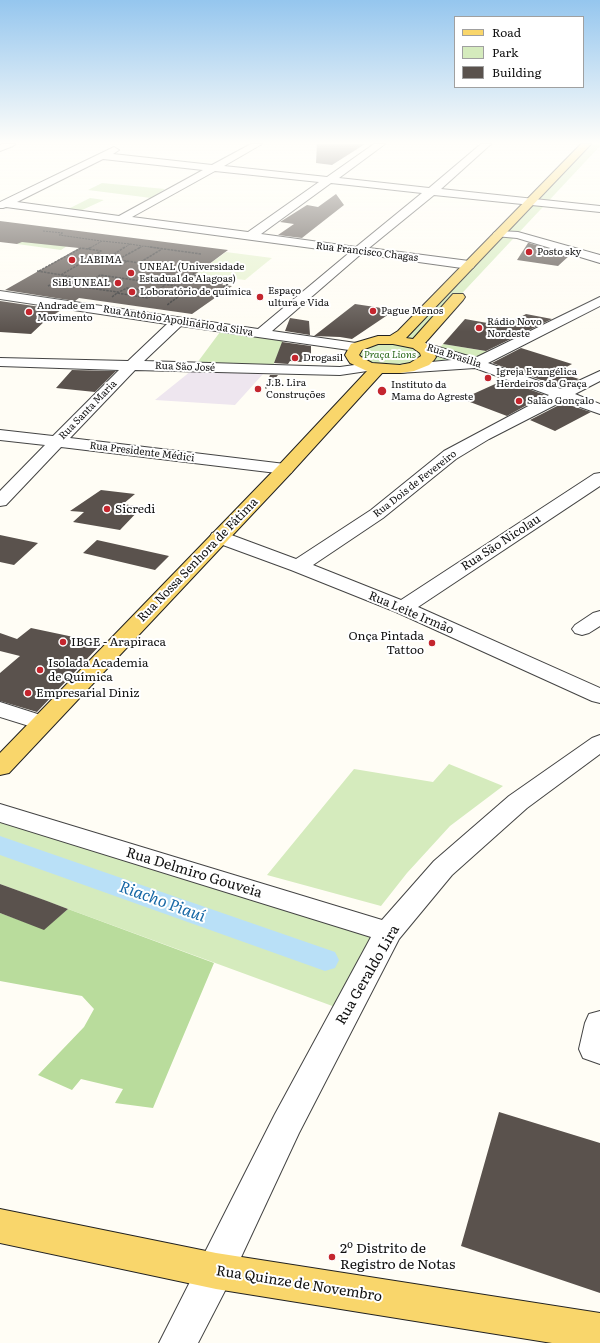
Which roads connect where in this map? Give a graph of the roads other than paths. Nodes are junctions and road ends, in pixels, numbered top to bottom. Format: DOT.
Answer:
graph roads {
  1 [pos="41,207"];
  2 [pos="143,207"];
  3 [pos="291,207"];
  4 [pos="412,207"];
  5 [pos="525,207"];
  6 [pos="543,207"];
  7 [pos="579,207"];
  8 [pos="600,209"];
  9 [pos="537,213"];
  10 [pos="121,219"];
  11 [pos="528,224"];
  12 [pos="499,234"];
  13 [pos="518,234"];
  14 [pos="248,237"];
  15 [pos="508,244"];
  16 [pos="358,251"];
  17 [pos="600,259"];
  18 [pos="468,266"];
  19 [pos="468,286"];
  20 [pos="0,295"];
  21 [pos="600,302"];
  22 [pos="178,321"];
  23 [pos="260,334"];
  24 [pos="393,340"];
  25 [pos="419,345"];
  26 [pos="356,347"];
  27 [pos="0,362"];
  28 [pos="476,363"];
  29 [pos="132,365"];
  30 [pos="400,369"];
  31 [pos="372,371"];
  32 [pos="600,375"];
  33 [pos="563,395"];
  34 [pos="600,409"];
  35 [pos="0,435"];
  36 [pos="58,442"];
  37 [pos="285,469"];
  38 [pos="600,478"];
  39 [pos="0,501"];
  40 [pos="219,537"];
  41 [pos="298,566"];
  42 [pos="403,608"];
  43 [pos="600,617"];
  44 [pos="582,629"];
  45 [pos="600,696"];
  46 [pos="0,709"];
  47 [pos="42,723"];
  48 [pos="600,743"];
  49 [pos="0,767"];
  50 [pos="0,813"];
  51 [pos="388,932"];
  52 [pos="600,1023"];
  53 [pos="600,1052"];
  54 [pos="0,1226"];
  55 [pos="216,1271"];
  56 [pos="600,1332"];
  57 [pos="178,1343"];
  1 -- 10 [label="street, Rua Francisco Chagas"];
  2 -- 10 [label="street"];
  3 -- 14 [label="street"];
  4 -- 16 [label="street"];
  5 -- 12 [label="main road"];
  6 -- 9 [label="main road"];
  7 -- 8 [label="street"];
  10 -- 14 [label="street, Rua Francisco Chagas"];
  11 -- 13 [label="main road"];
  12 -- 13 [label="street"];
  12 -- 18 [label="main road"];
  13 -- 15 [label="main road"];
  13 -- 17 [label="street"];
  14 -- 16 [label="street, Rua Francisco Chagas"];
  16 -- 18 [label="street, Rua Francisco Chagas"];
  16 -- 23 [label="street"];
  18 -- 24 [label="main road"];
  19 -- 25 [label="main road"];
  20 -- 22 [label="street, Rua Antônio Apolinário da Silva"];
  21 -- 28 [label="street"];
  22 -- 23 [label="street, Rua Antônio Apolinário da Silva"];
  22 -- 29 [label="street, Rua Santa Maria"];
  23 -- 26 [label="street, Rua Antônio Apolinário da Silva"];
  24 -- 25 [label="main road"];
  24 -- 26 [label="main road"];
  25 -- 28 [label="street, Rua Brasília"];
  25 -- 30 [label="main road"];
  26 -- 31 [label="main road"];
  27 -- 29 [label="street, Rua São José"];
  28 -- 30 [label="street"];
  28 -- 33 [label="street, Rua Brasília"];
  29 -- 31 [label="street, Rua São José"];
  29 -- 36 [label="street, Rua Santa Maria"];
  30 -- 31 [label="main road"];
  31 -- 37 [label="main road, Rua Nossa Senhora de Fátima"];
  32 -- 33 [label="street, Rua Dois de Fevereiro"];
  33 -- 34 [label="street, Rua Brasília"];
  33 -- 41 [label="street, Rua Dois de Fevereiro"];
  35 -- 36 [label="street, Rua Presidente Médici"];
  36 -- 37 [label="street, Rua Presidente Médici"];
  36 -- 39 [label="street, Rua Santa Maria"];
  37 -- 40 [label="main road, Rua Nossa Senhora de Fátima"];
  38 -- 42 [label="street, Rua São Nicolau"];
  40 -- 41 [label="street, Rua Leite Irmão"];
  40 -- 47 [label="main road, Rua Nossa Senhora de Fátima"];
  41 -- 42 [label="street, Rua Leite Irmão"];
  42 -- 45 [label="street, Rua Leite Irmão"];
  43 -- 44 [label="street"];
  46 -- 47 [label="street"];
  47 -- 49 [label="main road, Rua Nossa Senhora de Fátima"];
  48 -- 51 [label="street, Rua Geraldo Lira"];
  50 -- 51 [label="street, Rua Delmiro Gouveia"];
  51 -- 55 [label="street, Rua Geraldo Lira"];
  52 -- 53 [label="street"];
  54 -- 55 [label="main road, Rua Quinze de Novembro"];
  55 -- 56 [label="main road, Rua Quinze de Novembro"];
  55 -- 57 [label="street, Rua Geraldo Lira"];
}
